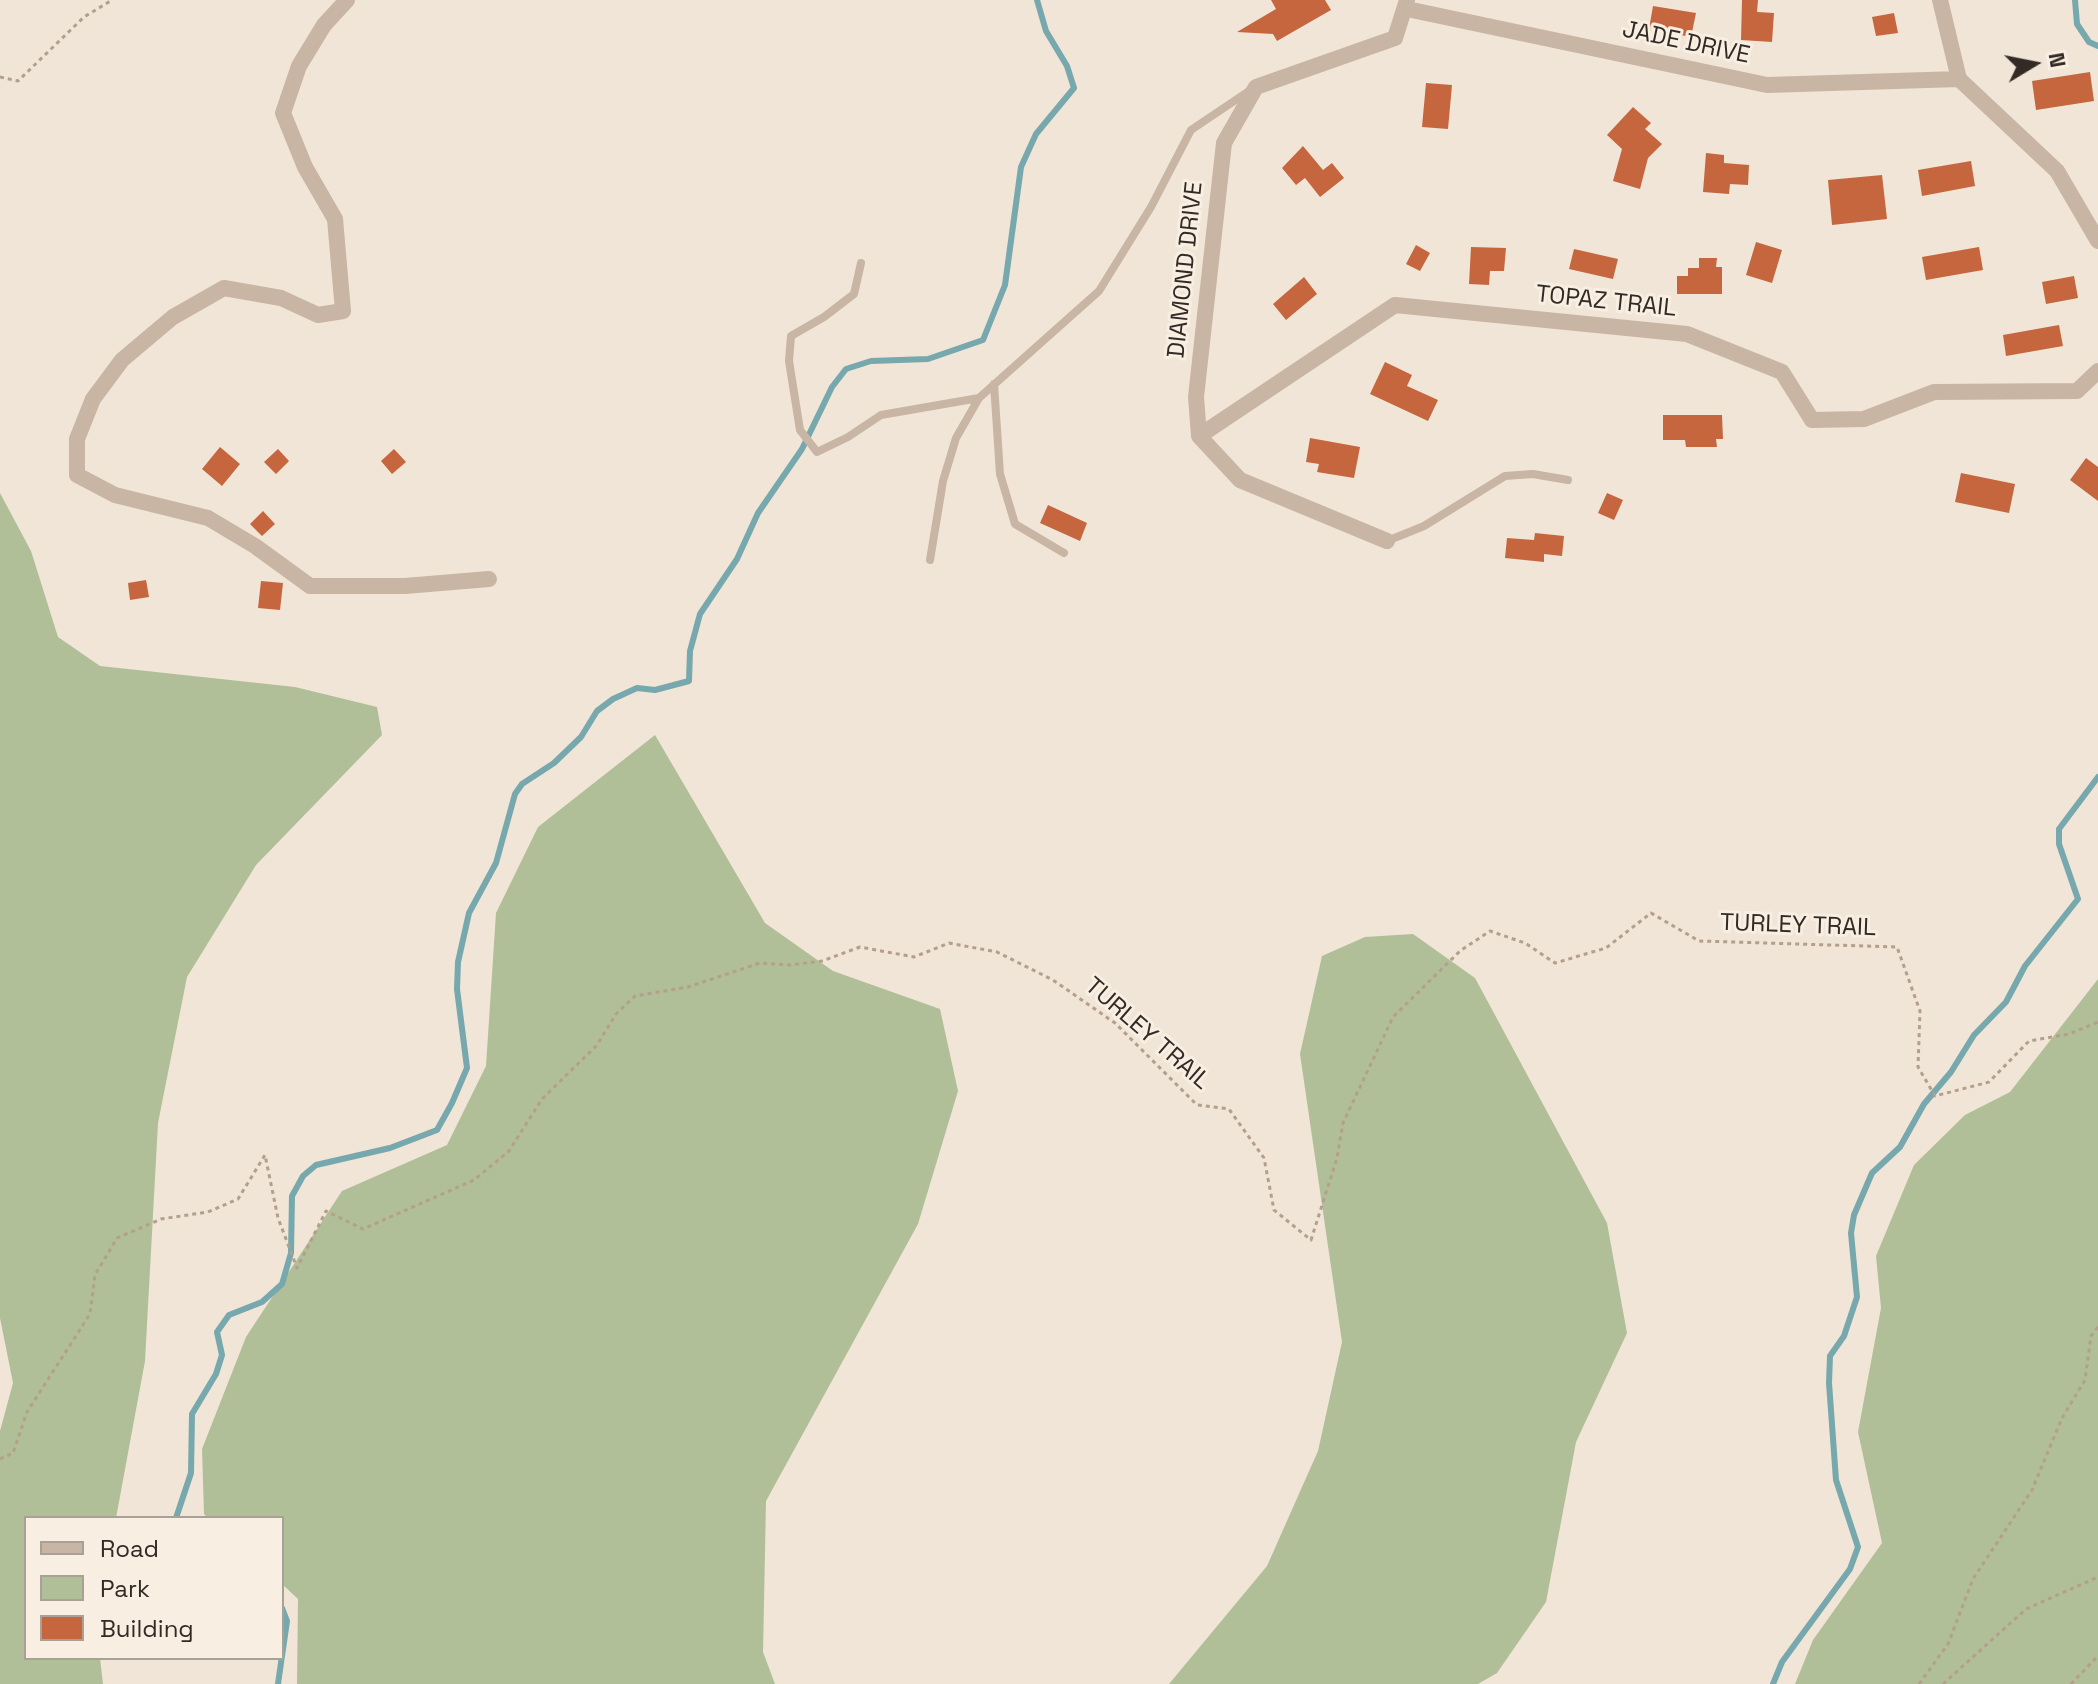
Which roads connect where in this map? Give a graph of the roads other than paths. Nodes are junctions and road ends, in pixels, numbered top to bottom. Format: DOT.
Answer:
graph roads {
  1 [pos="347,0"];
  2 [pos="1940,0"];
  3 [pos="1407,5"];
  4 [pos="1959,79"];
  5 [pos="1256,87"];
  6 [pos="2098,241"];
  7 [pos="861,263"];
  8 [pos="2098,371"];
  9 [pos="994,384"];
  10 [pos="979,398"];
  11 [pos="1199,436"];
  12 [pos="1568,480"];
  13 [pos="1387,541"];
  14 [pos="1064,553"];
  15 [pos="930,560"];
  16 [pos="489,579"];
  1 -- 16 [label="street"];
  2 -- 4 [label="street"];
  3 -- 4 [label="street, JADE DRIVE"];
  3 -- 5 [label="street"];
  4 -- 6 [label="street"];
  5 -- 9 [label="lane"];
  5 -- 11 [label="street, DIAMOND DRIVE"];
  7 -- 10 [label="lane"];
  8 -- 11 [label="street, TOPAZ TRAIL"];
  9 -- 10 [label="lane"];
  9 -- 14 [label="lane"];
  10 -- 15 [label="lane"];
  11 -- 13 [label="street"];
  12 -- 13 [label="lane"];
}
